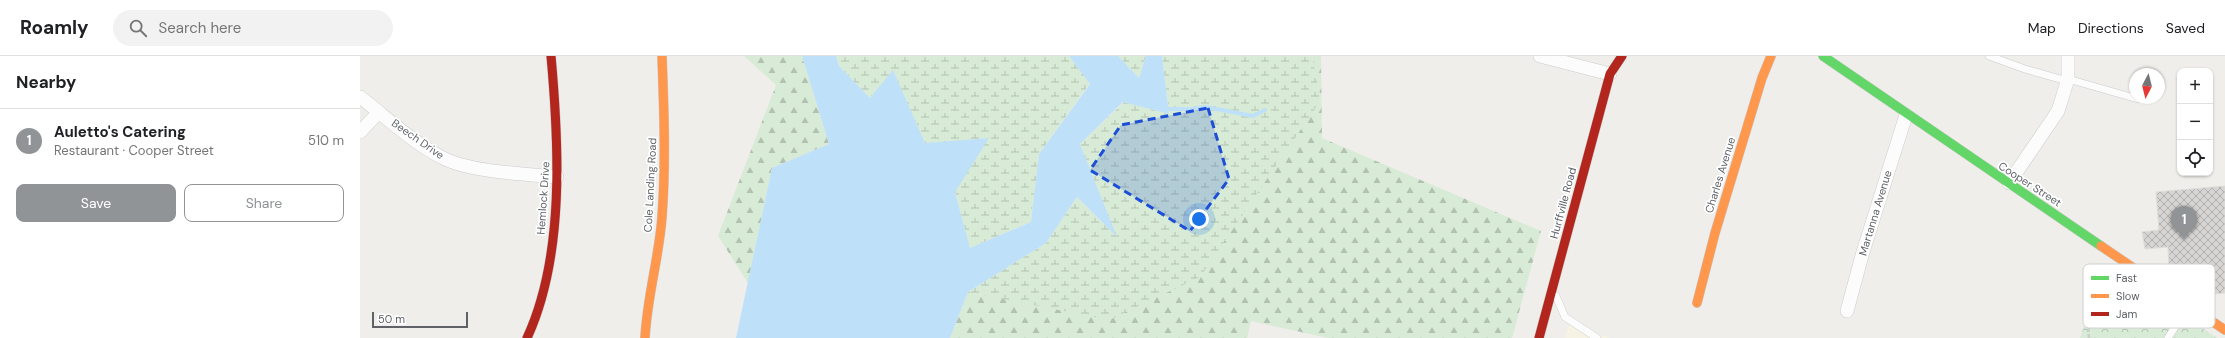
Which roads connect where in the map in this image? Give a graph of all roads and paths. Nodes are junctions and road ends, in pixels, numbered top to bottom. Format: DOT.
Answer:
graph roads {
  1 [pos="551,56"];
  2 [pos="662,56"];
  3 [pos="1540,56"];
  4 [pos="1622,56"];
  5 [pos="1770,56"];
  6 [pos="1823,56"];
  7 [pos="1989,56"];
  8 [pos="2068,56"];
  9 [pos="1609,68"];
  10 [pos="2067,80"];
  11 [pos="360,96"];
  12 [pos="2129,97"];
  13 [pos="379,112"];
  14 [pos="1906,115"];
  15 [pos="360,132"];
  16 [pos="558,177"];
  17 [pos="2009,183"];
  18 [pos="2129,264"];
  19 [pos="1553,289"];
  20 [pos="1697,303"];
  21 [pos="1847,311"];
  22 [pos="2215,323"];
  23 [pos="2088,328"];
  24 [pos="2174,328"];
  25 [pos="2225,330"];
  26 [pos="527,338"];
  27 [pos="645,338"];
  28 [pos="1540,338"];
  29 [pos="1597,338"];
  30 [pos="2089,338"];
  31 [pos="2168,338"];
  1 -- 16 [label="street, Hemlock Drive"];
  2 -- 27 [label="street, Cole Landing Road"];
  3 -- 9 [label="street"];
  4 -- 9 [label="street, Hurffville Road"];
  5 -- 20 [label="street, Charles Avenue"];
  6 -- 14 [label="street, Cooper Street"];
  7 -- 10 [label="lane"];
  8 -- 10 [label="street"];
  9 -- 19 [label="street, Hurffville Road"];
  10 -- 12 [label="lane"];
  10 -- 17 [label="street"];
  11 -- 13 [label="street, Beech Drive"];
  13 -- 15 [label="street"];
  13 -- 16 [label="street, Beech Drive"];
  14 -- 17 [label="street, Cooper Street"];
  14 -- 21 [label="street, Martanna Avenue"];
  16 -- 26 [label="street, Hemlock Drive"];
  17 -- 18 [label="street, Cooper Street"];
  19 -- 28 [label="street, Hurffville Road"];
  19 -- 29 [label="lane"];
  22 -- 25 [label="street, Cooper Street"];
  23 -- 30 [label="path"];
  24 -- 31 [label="lane"];
}
